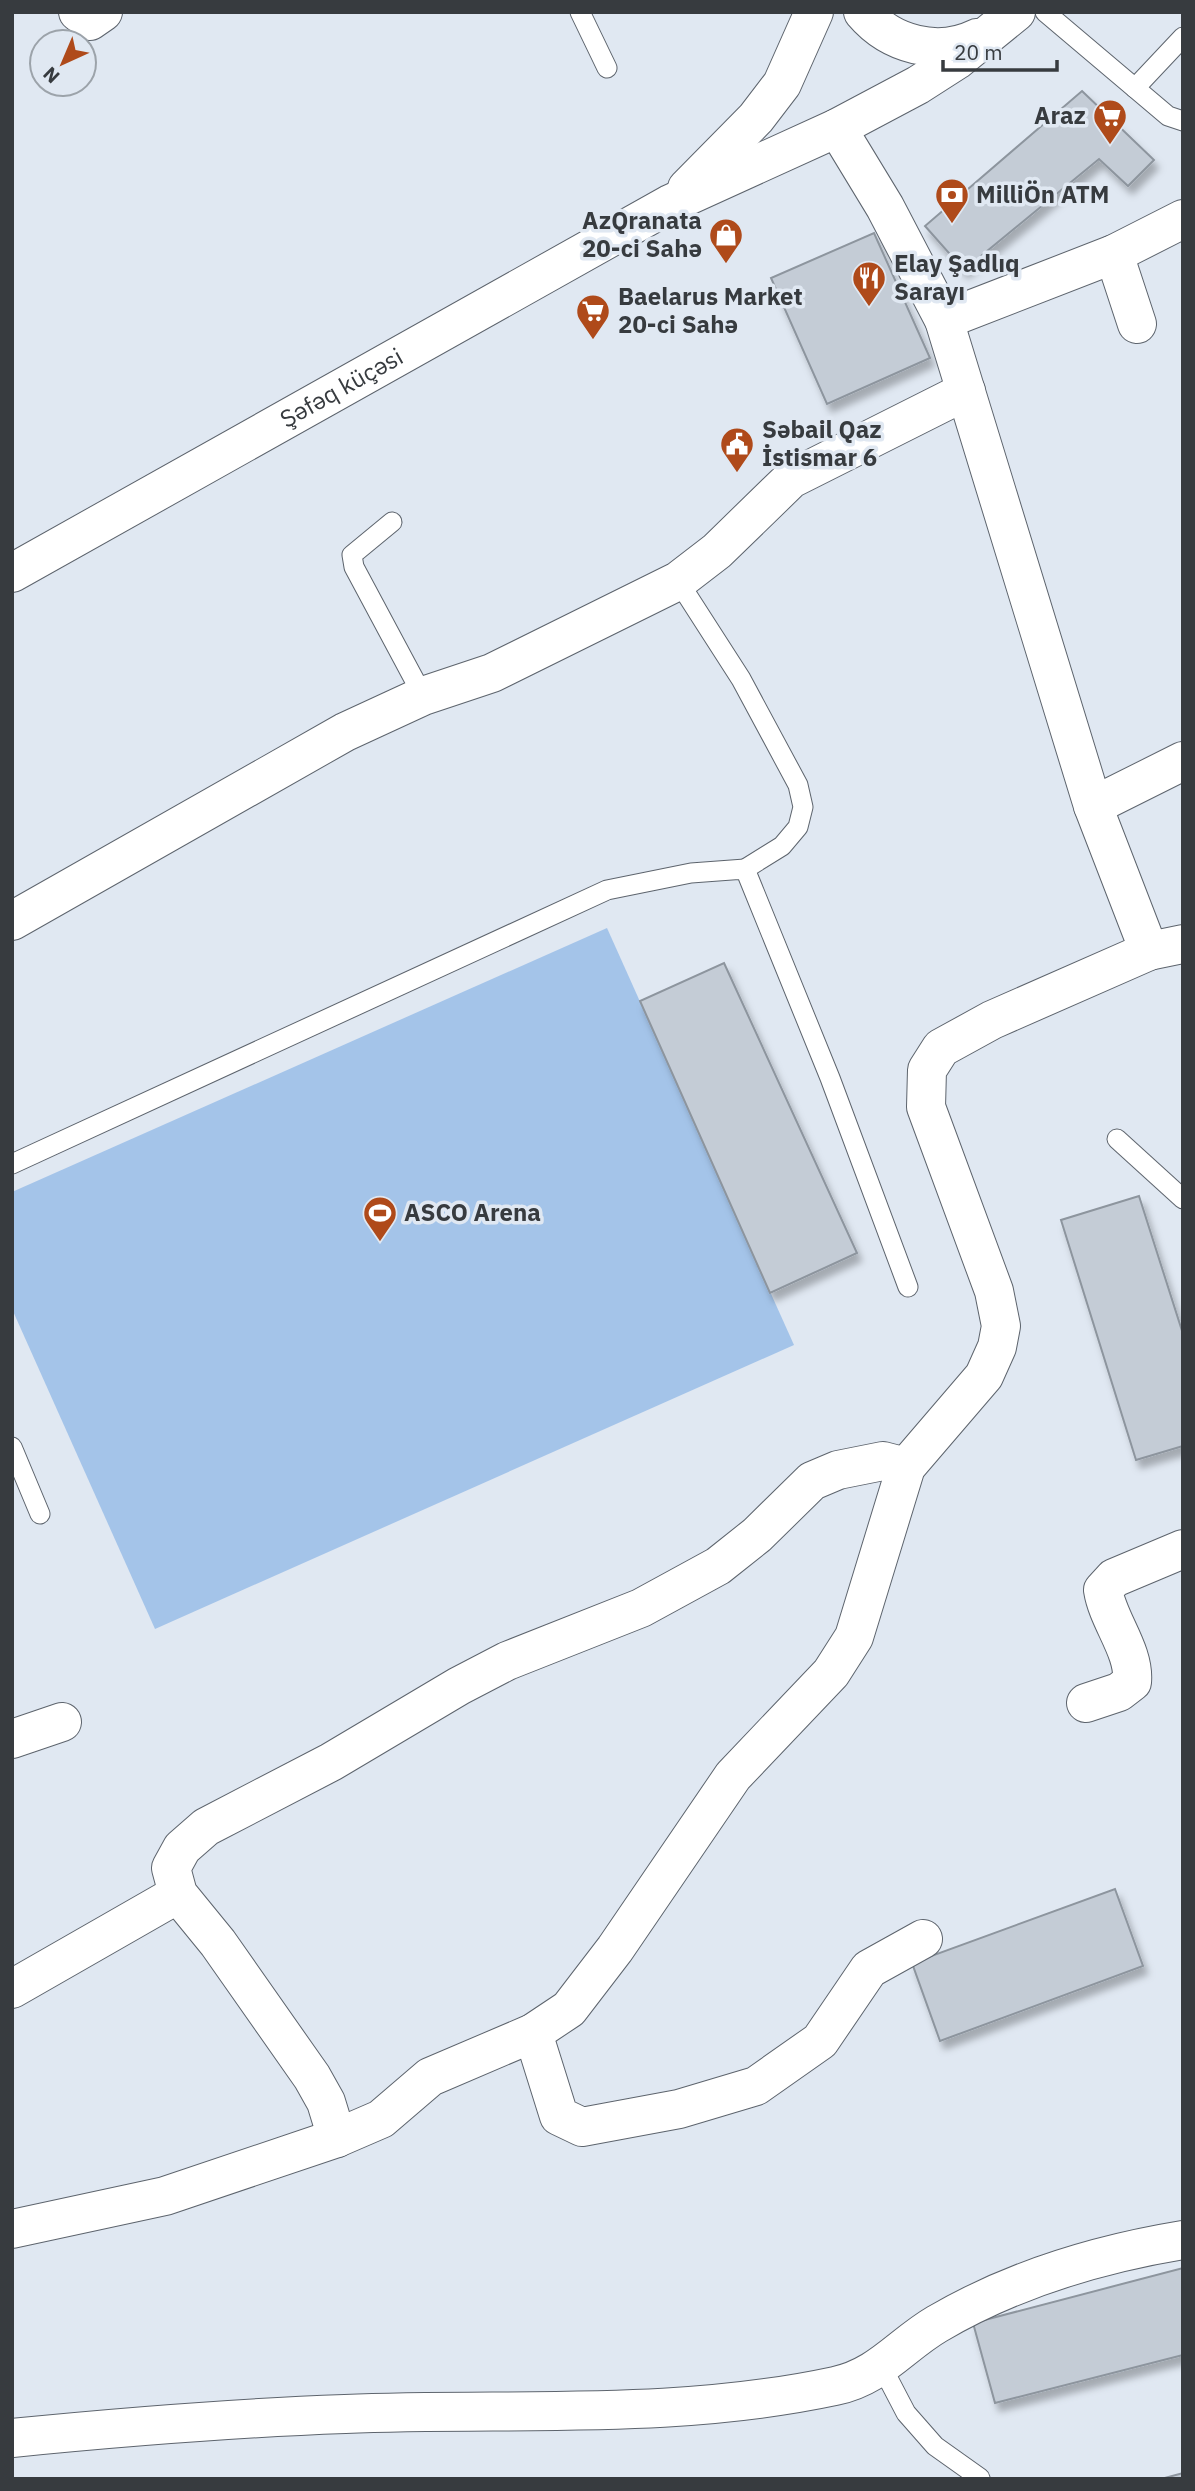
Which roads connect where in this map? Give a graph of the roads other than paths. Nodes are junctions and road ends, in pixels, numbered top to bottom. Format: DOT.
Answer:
graph roads {
  1 [pos="78,12"];
  2 [pos="103,12"];
  3 [pos="580,12"];
  4 [pos="814,12"];
  5 [pos="863,12"];
  6 [pos="1045,12"];
  7 [pos="1011,17"];
  8 [pos="1183,37"];
  9 [pos="607,68"];
  10 [pos="1135,88"];
  11 [pos="1183,121"];
  12 [pos="838,128"];
  13 [pos="670,204"];
  14 [pos="1183,219"];
  15 [pos="1114,254"];
  16 [pos="944,320"];
  17 [pos="1137,324"];
  18 [pos="967,391"];
  19 [pos="392,522"];
  20 [pos="12,573"];
  21 [pos="678,581"];
  22 [pos="422,696"];
  23 [pos="1183,761"];
  24 [pos="1093,806"];
  25 [pos="746,869"];
  26 [pos="12,921"];
  27 [pos="1166,948"];
  28 [pos="1117,1139"];
  29 [pos="12,1164"];
  30 [pos="1183,1199"];
  31 [pos="908,1287"];
  32 [pos="12,1447"];
  33 [pos="906,1467"];
  34 [pos="40,1514"];
  35 [pos="1183,1549"];
  36 [pos="1086,1703"];
  37 [pos="62,1722"];
  38 [pos="12,1739"];
  39 [pos="178,1894"];
  40 [pos="923,1938"];
  41 [pos="12,1989"];
  42 [pos="533,2033"];
  43 [pos="337,2138"];
  44 [pos="12,2228"];
  45 [pos="1183,2240"];
  46 [pos="883,2367"];
  47 [pos="12,2438"];
  48 [pos="980,2478"];
  1 -- 2 [label="street"];
  3 -- 9 [label="lane"];
  4 -- 13 [label="street"];
  5 -- 7 [label="street"];
  6 -- 10 [label="lane"];
  7 -- 12 [label="street"];
  8 -- 10 [label="lane"];
  10 -- 11 [label="lane"];
  12 -- 13 [label="street"];
  12 -- 16 [label="street"];
  13 -- 20 [label="street, Şəfəq küçəsi"];
  14 -- 15 [label="street"];
  15 -- 16 [label="street"];
  15 -- 17 [label="street"];
  16 -- 18 [label="street"];
  18 -- 21 [label="street"];
  18 -- 24 [label="street"];
  19 -- 22 [label="lane"];
  21 -- 22 [label="street"];
  21 -- 25 [label="lane"];
  22 -- 26 [label="street"];
  23 -- 24 [label="street"];
  24 -- 27 [label="street"];
  25 -- 29 [label="lane"];
  25 -- 31 [label="lane"];
  27 -- 33 [label="street"];
  28 -- 30 [label="lane"];
  32 -- 34 [label="lane"];
  33 -- 39 [label="street"];
  33 -- 42 [label="street"];
  35 -- 36 [label="street"];
  37 -- 38 [label="street"];
  39 -- 41 [label="street"];
  39 -- 43 [label="street"];
  40 -- 42 [label="street"];
  42 -- 43 [label="street"];
  43 -- 44 [label="street"];
  45 -- 46 [label="street"];
  46 -- 47 [label="street"];
  46 -- 48 [label="lane"];
}
